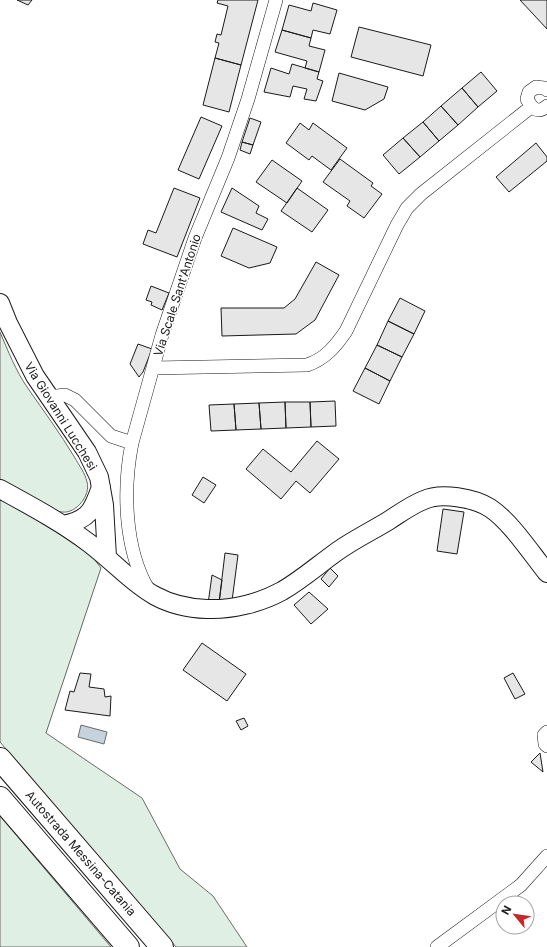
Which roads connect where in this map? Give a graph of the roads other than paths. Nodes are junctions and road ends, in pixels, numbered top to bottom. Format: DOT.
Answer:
graph roads {
  1 [pos="276,0"];
  2 [pos="547,90"];
  3 [pos="547,106"];
  4 [pos="531,107"];
  5 [pos="0,303"];
  6 [pos="153,368"];
  7 [pos="48,397"];
  8 [pos="132,443"];
  9 [pos="101,487"];
  10 [pos="0,489"];
  11 [pos="63,525"];
  12 [pos="107,557"];
  13 [pos="134,572"];
  14 [pos="547,573"];
  15 [pos="547,732"];
  16 [pos="547,746"];
  17 [pos="0,760"];
  18 [pos="0,798"];
  19 [pos="547,856"];
  20 [pos="128,947"];
  21 [pos="162,947"];
  22 [pos="437,947"];
  1 -- 6 [label="street, Via Scale Sant'Antonio"];
  2 -- 4 [label="street"];
  3 -- 4 [label="street"];
  4 -- 6 [label="street"];
  5 -- 7 [label="street, Via Giovanni Lucchesi"];
  6 -- 8 [label="street, Via Scale Sant'Antonio"];
  7 -- 8 [label="street"];
  7 -- 9 [label="street, Via Giovanni Lucchesi"];
  8 -- 13 [label="street, Via Scale Sant'Antonio"];
  9 -- 11 [label="street"];
  9 -- 12 [label="street, Via Giovanni Lucchesi"];
  10 -- 11 [label="street"];
  11 -- 12 [label="street"];
  12 -- 13 [label="street"];
  13 -- 14 [label="street"];
  15 -- 16 [label="street"];
  17 -- 21 [label="highway, Autostrada Messina-Catania"];
  18 -- 20 [label="highway, Autostrada Messina-Catania"];
  19 -- 22 [label="street"];
}
